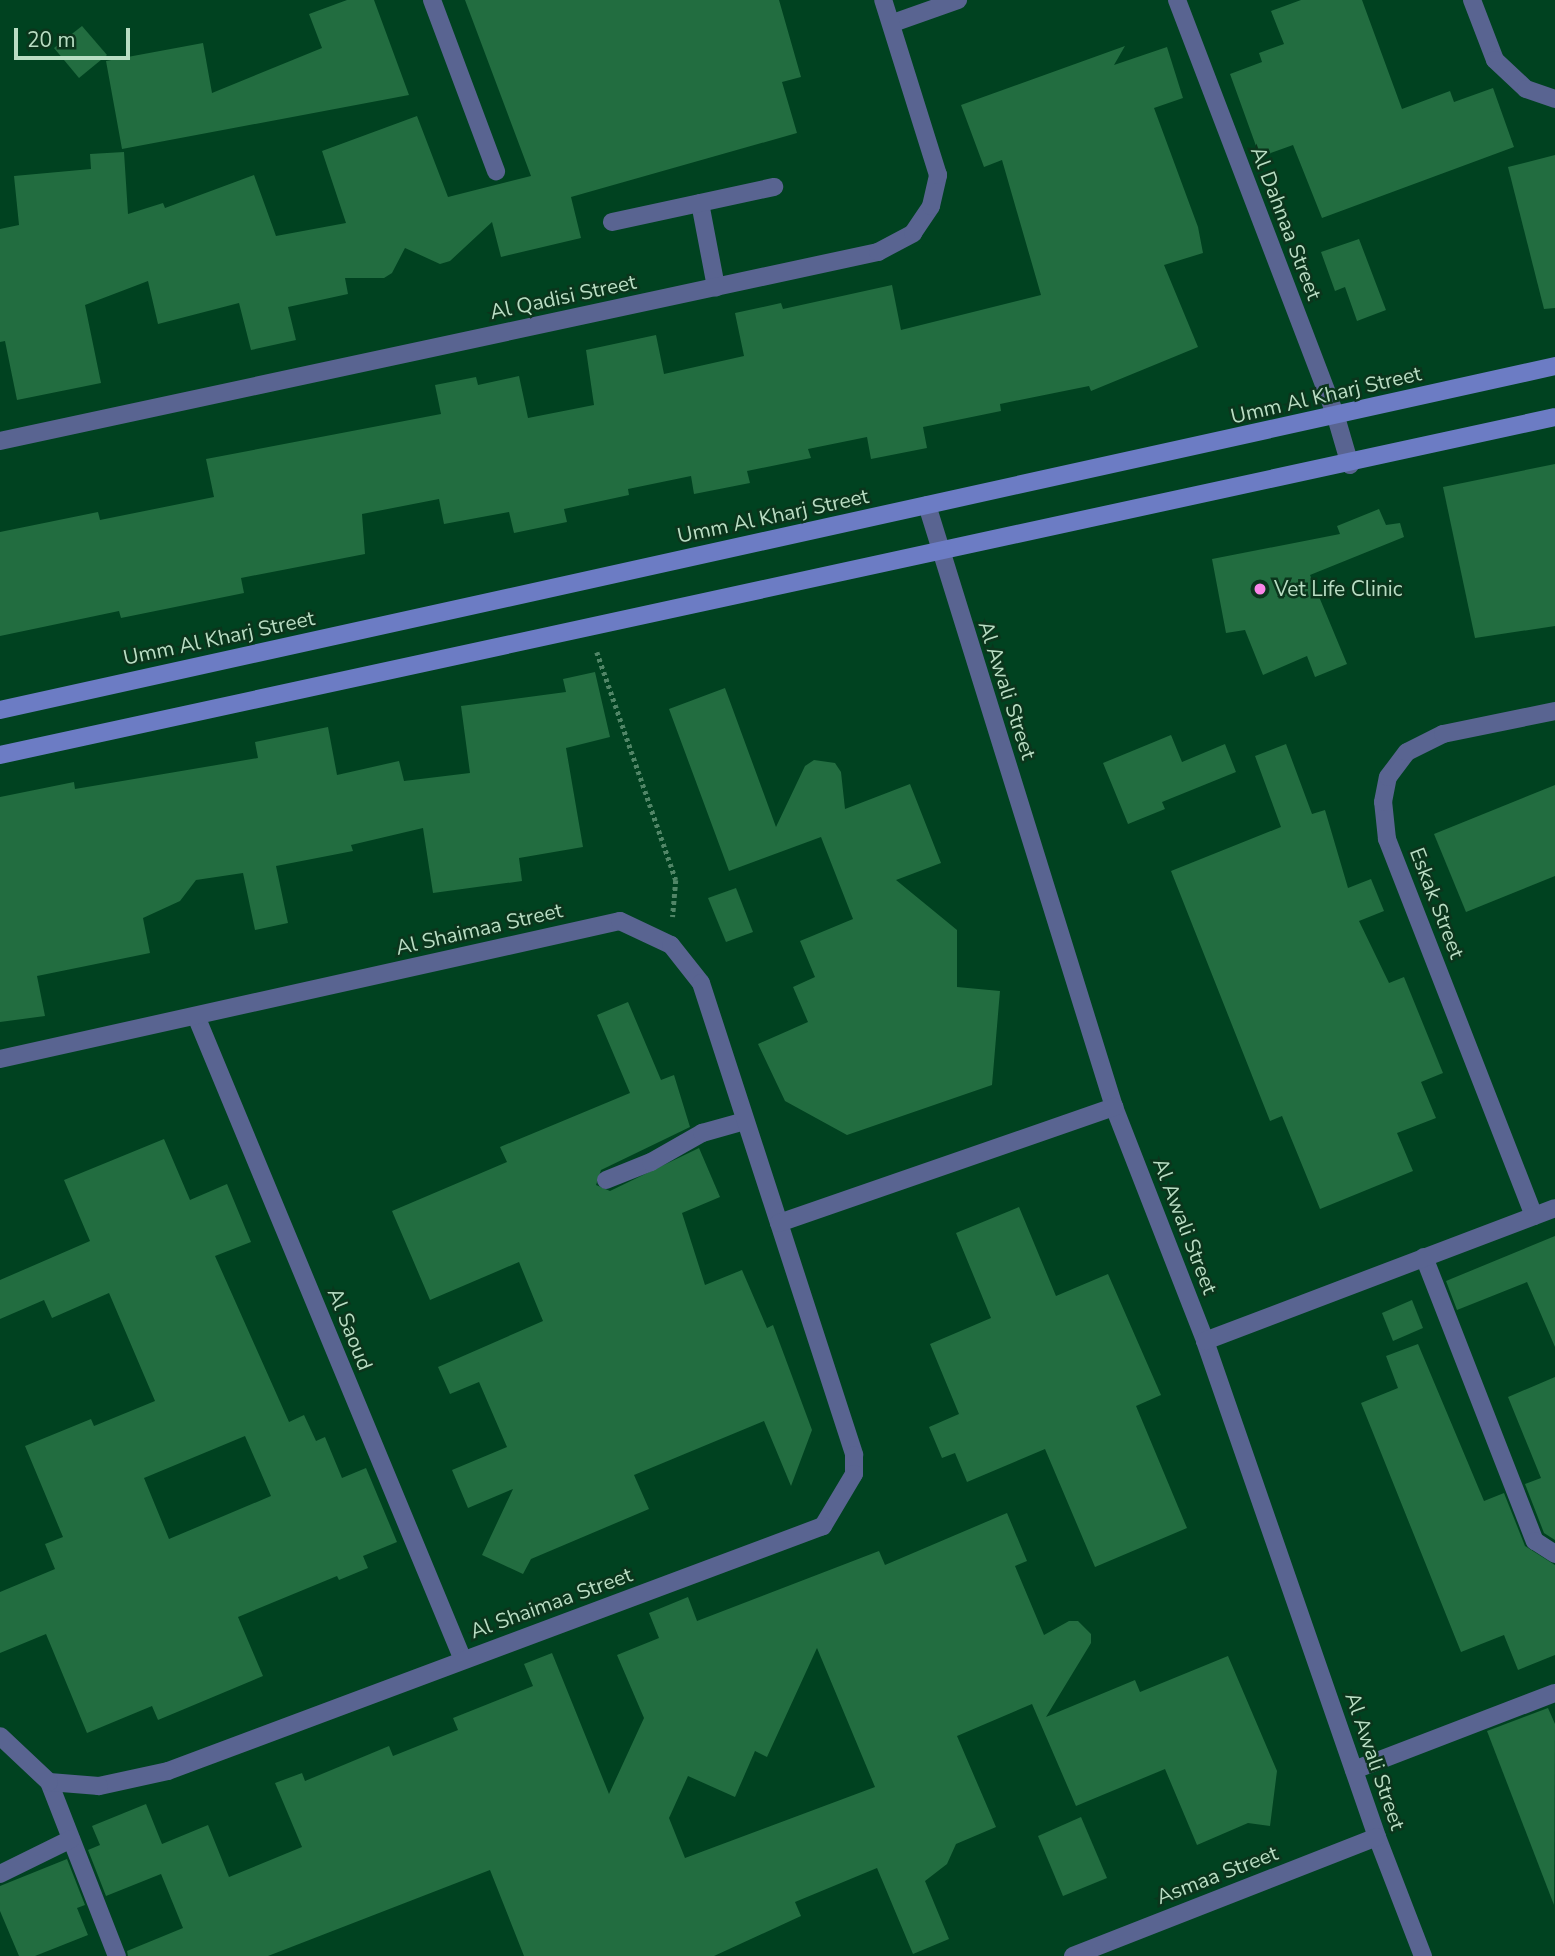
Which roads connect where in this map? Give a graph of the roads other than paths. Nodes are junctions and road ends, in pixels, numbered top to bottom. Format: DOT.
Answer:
graph roads {
  1 [pos="432,0"];
  2 [pos="883,0"];
  3 [pos="958,0"];
  4 [pos="1177,0"];
  5 [pos="1472,0"];
  6 [pos="892,23"];
  7 [pos="1555,99"];
  8 [pos="496,171"];
  9 [pos="774,187"];
  10 [pos="700,203"];
  11 [pos="612,222"];
  12 [pos="716,287"];
  13 [pos="1555,366"];
  14 [pos="1336,417"];
  15 [pos="1555,417"];
  16 [pos="0,441"];
  17 [pos="1350,464"];
  18 [pos="927,505"];
  19 [pos="939,552"];
  20 [pos="0,710"];
  21 [pos="1555,711"];
  22 [pos="0,755"];
  23 [pos="196,1016"];
  24 [pos="0,1059"];
  25 [pos="1114,1107"];
  26 [pos="745,1121"];
  27 [pos="606,1180"];
  28 [pos="1555,1208"];
  29 [pos="1534,1216"];
  30 [pos="779,1223"];
  31 [pos="1424,1257"];
  32 [pos="1205,1340"];
  33 [pos="1555,1554"];
  34 [pos="463,1660"];
  35 [pos="1555,1692"];
  36 [pos="0,1736"];
  37 [pos="1354,1770"];
  38 [pos="49,1782"];
  39 [pos="1377,1838"];
  40 [pos="72,1839"];
  41 [pos="0,1874"];
  42 [pos="117,1956"];
  43 [pos="1074,1956"];
  44 [pos="1423,1956"];
  1 -- 8 [label="street"];
  2 -- 6 [label="street, Al Qadisi Street"];
  3 -- 6 [label="street"];
  4 -- 14 [label="street, Al Dahnaa Street"];
  5 -- 7 [label="street"];
  6 -- 12 [label="street, Al Qadisi Street"];
  9 -- 10 [label="street"];
  10 -- 11 [label="street"];
  10 -- 12 [label="street"];
  12 -- 16 [label="street, Al Qadisi Street"];
  13 -- 14 [label="street, Umm Al Kharj Street"];
  14 -- 17 [label="street, Al Dahnaa Street"];
  14 -- 18 [label="street, Umm Al Kharj Street"];
  15 -- 17 [label="street"];
  17 -- 19 [label="street"];
  18 -- 19 [label="street, Al Awali Street"];
  18 -- 20 [label="street, Umm Al Kharj Street"];
  19 -- 22 [label="street"];
  19 -- 25 [label="street, Al Awali Street"];
  21 -- 29 [label="street, Eskak Street"];
  23 -- 24 [label="street, Al Shaimaa Street"];
  23 -- 26 [label="street, Al Shaimaa Street"];
  23 -- 34 [label="street, Al Saoud"];
  25 -- 30 [label="street"];
  25 -- 32 [label="street, Al Awali Street"];
  26 -- 27 [label="street"];
  26 -- 30 [label="street, Al Shaimaa Street"];
  28 -- 29 [label="street"];
  29 -- 31 [label="street"];
  30 -- 34 [label="street, Al Shaimaa Street"];
  31 -- 32 [label="street"];
  31 -- 33 [label="street"];
  32 -- 37 [label="street, Al Awali Street"];
  34 -- 38 [label="street, Al Shaimaa Street"];
  35 -- 37 [label="street"];
  36 -- 38 [label="street"];
  37 -- 39 [label="street, Al Awali Street"];
  38 -- 40 [label="street"];
  39 -- 43 [label="street, Asmaa Street"];
  39 -- 44 [label="street, Al Awali Street"];
  40 -- 41 [label="street"];
  40 -- 42 [label="street"];
}
